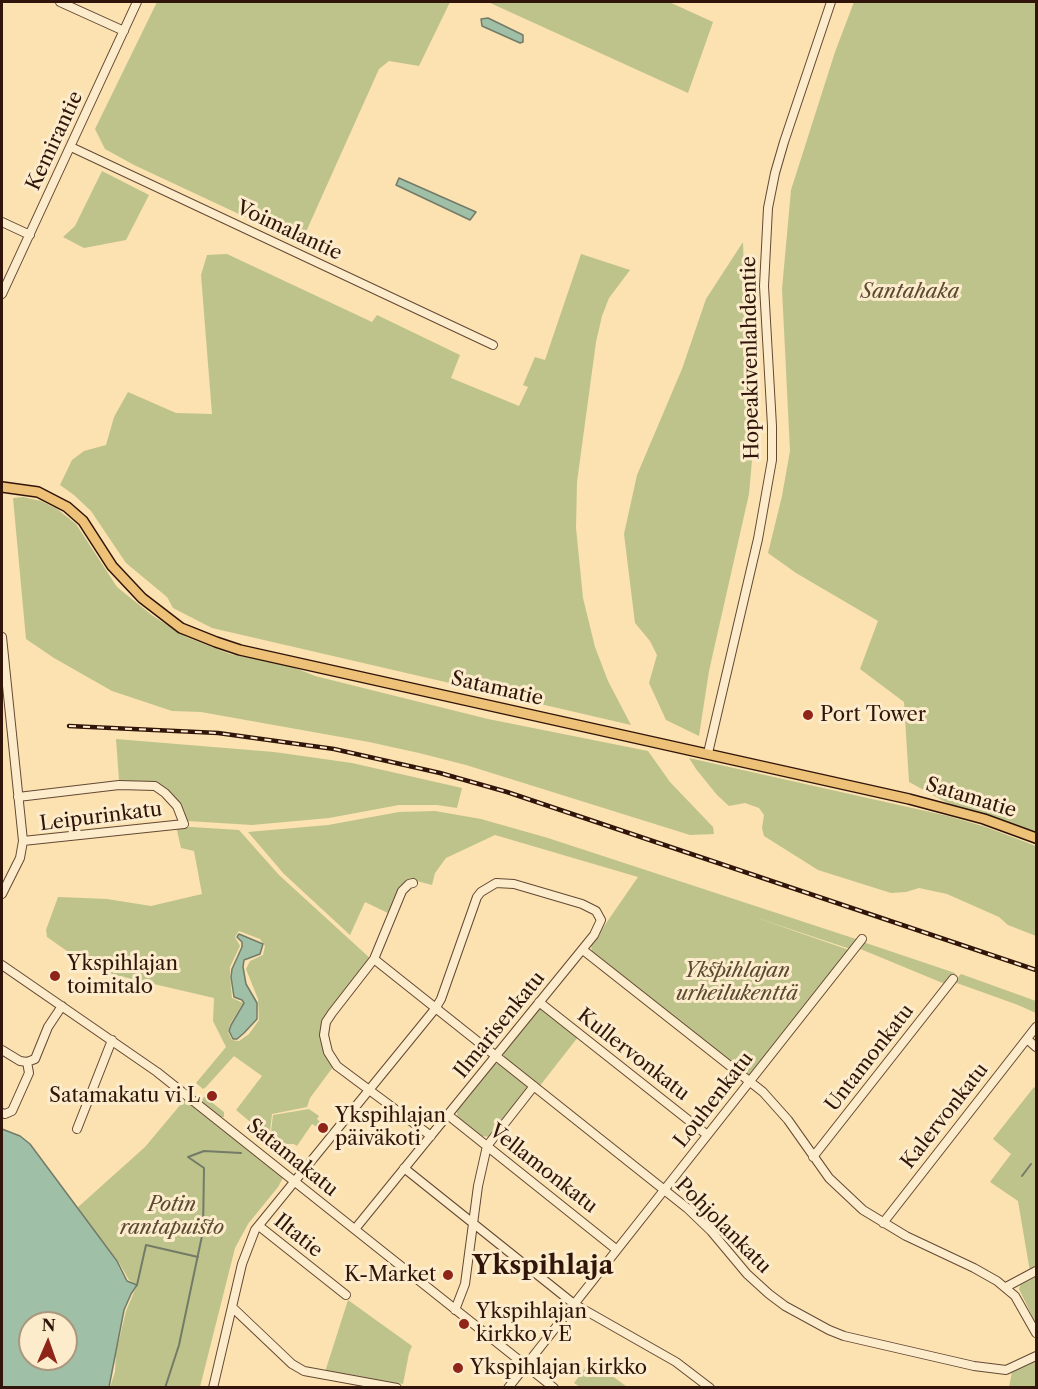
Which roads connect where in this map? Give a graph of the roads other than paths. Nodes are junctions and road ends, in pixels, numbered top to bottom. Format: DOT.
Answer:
graph roads {
  1 [pos="60,2"];
  2 [pos="137,2"];
  3 [pos="831,2"];
  4 [pos="124,31"];
  5 [pos="71,147"];
  6 [pos="2,222"];
  7 [pos="30,235"];
  8 [pos="2,294"];
  9 [pos="493,345"];
  10 [pos="2,488"];
  11 [pos="2,637"];
  12 [pos="708,753"];
  13 [pos="18,798"];
  14 [pos="1036,838"];
  15 [pos="23,841"];
  16 [pos="413,883"];
  17 [pos="2,894"];
  18 [pos="862,939"];
  19 [pos="583,950"];
  20 [pos="374,959"];
  21 [pos="2,965"];
  22 [pos="952,979"];
  23 [pos="539,1002"];
  24 [pos="62,1006"];
  25 [pos="435,1009"];
  26 [pos="1036,1027"];
  27 [pos="1027,1039"];
  28 [pos="112,1040"];
  29 [pos="1036,1047"];
  30 [pos="2,1050"];
  31 [pos="496,1056"];
  32 [pos="27,1062"];
  33 [pos="750,1080"];
  34 [pos="534,1086"];
  35 [pos="368,1090"];
  36 [pos="2,1113"];
  37 [pos="448,1115"];
  38 [pos="77,1129"];
  39 [pos="706,1134"];
  40 [pos="431,1136"];
  41 [pos="487,1146"];
  42 [pos="813,1157"];
  43 [pos="404,1168"];
  44 [pos="295,1181"];
  45 [pos="665,1191"];
  46 [pos="883,1223"];
  47 [pos="473,1225"];
  48 [pos="259,1226"];
  49 [pos="355,1229"];
  50 [pos="617,1250"];
  51 [pos="1036,1271"];
  52 [pos="1006,1287"];
  53 [pos="346,1295"];
  54 [pos="574,1304"];
  55 [pos="232,1307"];
  56 [pos="455,1310"];
  57 [pos="1036,1333"];
  58 [pos="1036,1356"];
  59 [pos="526,1365"];
  60 [pos="369,1385"];
  61 [pos="213,1388"];
  62 [pos="397,1388"];
  63 [pos="508,1388"];
  64 [pos="554,1388"];
  65 [pos="710,1388"];
  1 -- 4 [label="street"];
  2 -- 4 [label="street, Kemirantie"];
  3 -- 12 [label="street, Hopeakivenlahdentie"];
  4 -- 5 [label="street, Kemirantie"];
  5 -- 7 [label="street, Kemirantie"];
  5 -- 9 [label="street, Voimalantie"];
  6 -- 7 [label="street"];
  7 -- 8 [label="street, Kemirantie"];
  10 -- 12 [label="main road, Satamatie"];
  11 -- 13 [label="street"];
  12 -- 14 [label="main road, Satamatie"];
  13 -- 15 [label="street"];
  13 -- 15 [label="street, Leipurinkatu"];
  15 -- 17 [label="street"];
  16 -- 20 [label="street"];
  18 -- 33 [label="street, Louhenkatu"];
  19 -- 23 [label="street, Ilmarisenkatu"];
  19 -- 25 [label="street, Ilmarisenkatu"];
  19 -- 33 [label="street"];
  20 -- 25 [label="street, Pohjolankatu"];
  20 -- 35 [label="street"];
  21 -- 24 [label="street, Satamakatu"];
  22 -- 42 [label="street, Untamonkatu"];
  23 -- 31 [label="street, Ilmarisenkatu"];
  23 -- 39 [label="street, Kullervonkatu"];
  24 -- 28 [label="street, Satamakatu"];
  24 -- 32 [label="street"];
  25 -- 31 [label="street, Pohjolankatu"];
  25 -- 35 [label="street"];
  26 -- 27 [label="street, Kalervonkatu"];
  27 -- 29 [label="street"];
  27 -- 46 [label="street, Kalervonkatu"];
  28 -- 38 [label="street"];
  28 -- 44 [label="street, Satamakatu"];
  30 -- 32 [label="street"];
  31 -- 34 [label="street, Pohjolankatu"];
  31 -- 37 [label="street, Ilmarisenkatu"];
  32 -- 36 [label="street"];
  33 -- 39 [label="street, Louhenkatu"];
  33 -- 42 [label="street"];
  34 -- 41 [label="street"];
  34 -- 45 [label="street, Pohjolankatu"];
  35 -- 40 [label="street"];
  35 -- 44 [label="street"];
  37 -- 40 [label="street, Ilmarisenkatu"];
  37 -- 41 [label="street, Vellamonkatu"];
  39 -- 45 [label="street, Louhenkatu"];
  40 -- 43 [label="street, Ilmarisenkatu"];
  41 -- 47 [label="street"];
  41 -- 50 [label="street, Vellamonkatu"];
  42 -- 46 [label="street"];
  43 -- 47 [label="street"];
  43 -- 49 [label="street, Ilmarisenkatu"];
  44 -- 48 [label="street"];
  44 -- 49 [label="street, Satamakatu"];
  45 -- 50 [label="street, Louhenkatu"];
  45 -- 58 [label="street, Pohjolankatu"];
  46 -- 52 [label="street"];
  47 -- 54 [label="street"];
  47 -- 56 [label="street"];
  48 -- 53 [label="street, Iltatie"];
  48 -- 55 [label="street"];
  49 -- 56 [label="street, Satamakatu"];
  50 -- 54 [label="street, Louhenkatu"];
  51 -- 52 [label="street"];
  52 -- 57 [label="street"];
  54 -- 59 [label="street, Louhenkatu"];
  54 -- 65 [label="street"];
  55 -- 60 [label="street"];
  55 -- 61 [label="street"];
  56 -- 59 [label="street, Satamakatu"];
  59 -- 63 [label="street, Louhenkatu"];
  59 -- 64 [label="street, Satamakatu"];
  60 -- 62 [label="street"];
}
